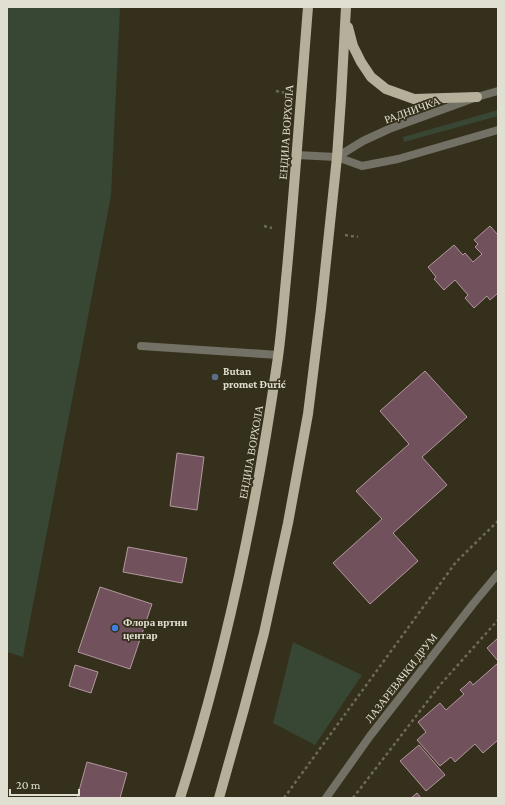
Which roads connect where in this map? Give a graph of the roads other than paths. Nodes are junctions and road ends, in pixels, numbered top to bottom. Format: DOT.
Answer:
graph roads {
  1 [pos="308,7"];
  2 [pos="346,7"];
  3 [pos="345,19"];
  4 [pos="498,91"];
  5 [pos="477,98"];
  6 [pos="498,130"];
  7 [pos="296,155"];
  8 [pos="337,157"];
  9 [pos="141,346"];
  10 [pos="278,355"];
  11 [pos="498,574"];
  12 [pos="180,798"];
  13 [pos="219,798"];
  14 [pos="326,798"];
  1 -- 7 [label="main road, ЕНДИЈА ВОРХОЛА"];
  2 -- 3 [label="main road"];
  3 -- 5 [label="main road"];
  3 -- 8 [label="main road"];
  4 -- 5 [label="street, РАДНИЧКА"];
  5 -- 8 [label="street, РАДНИЧКА"];
  6 -- 8 [label="street"];
  7 -- 8 [label="street"];
  7 -- 10 [label="main road, ЕНДИЈА ВОРХОЛА"];
  8 -- 13 [label="main road"];
  9 -- 10 [label="street"];
  10 -- 12 [label="main road, ЕНДИЈА ВОРХОЛА"];
  11 -- 14 [label="street, ЛАЗАРЕВАЧКИ ДРУМ"];
}
